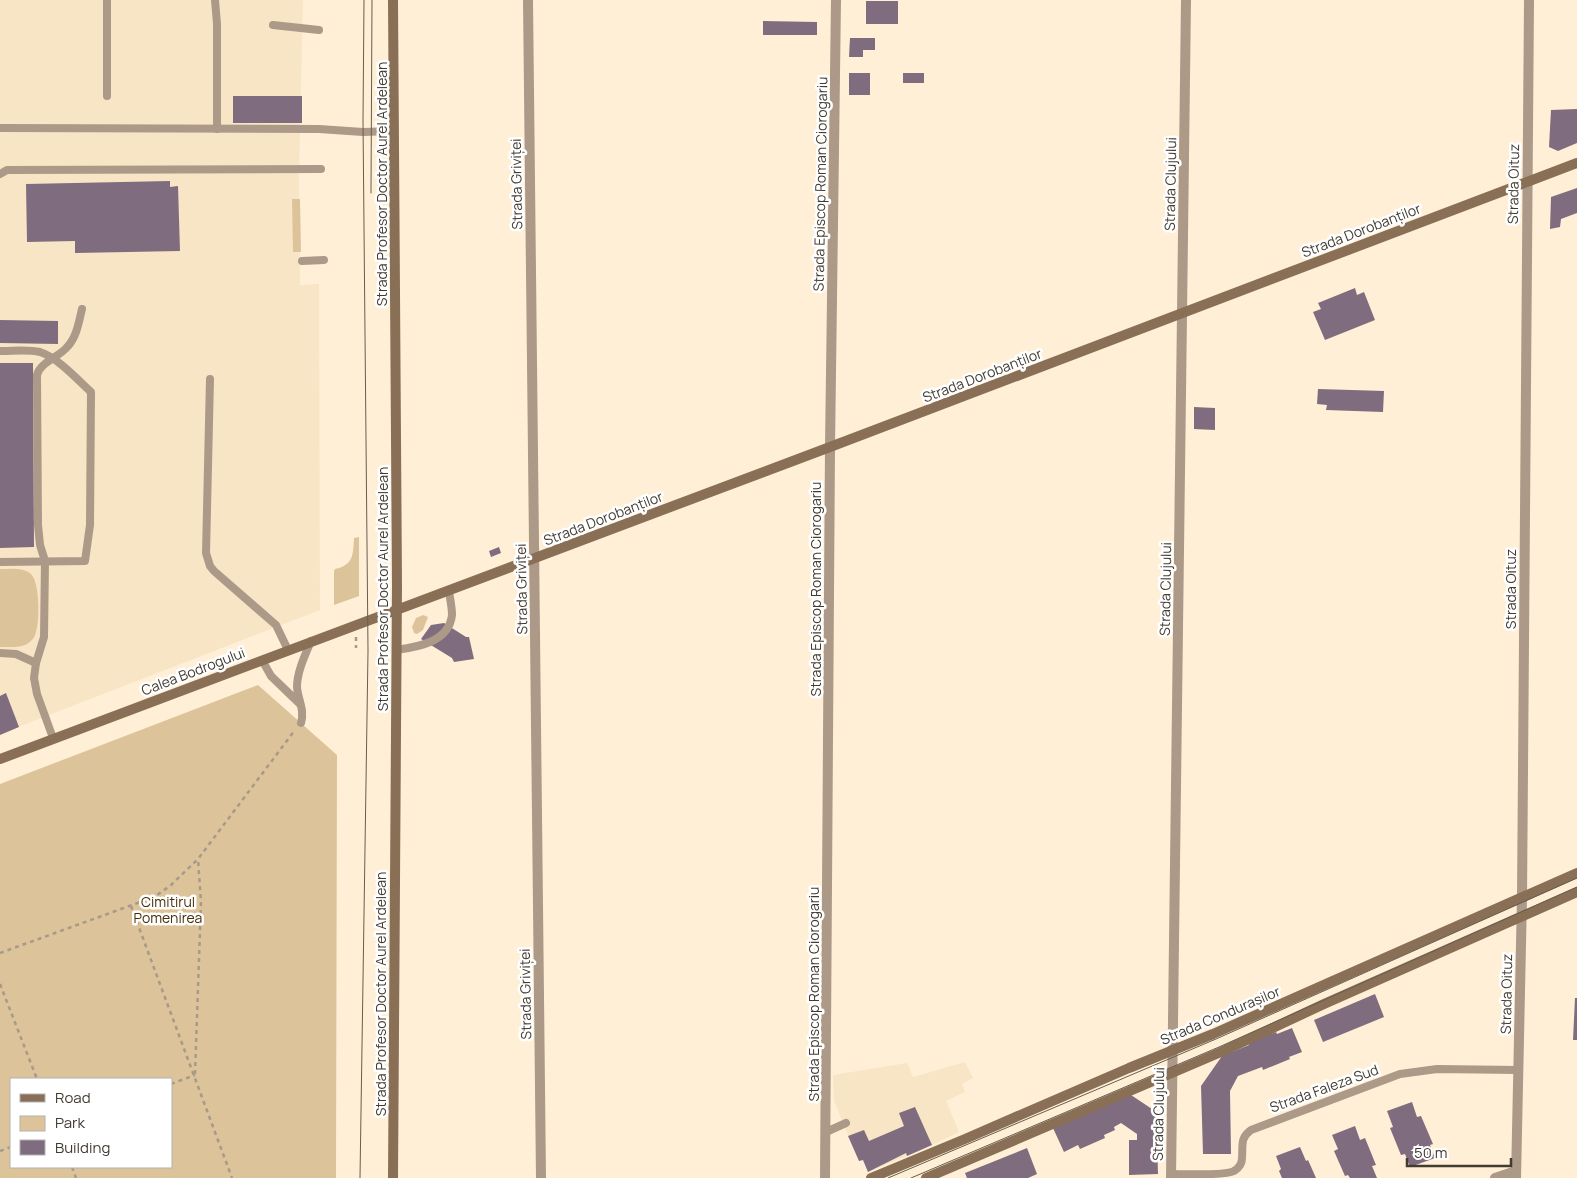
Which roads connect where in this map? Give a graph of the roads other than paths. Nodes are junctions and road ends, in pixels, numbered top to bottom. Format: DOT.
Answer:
graph roads {
  1 [pos="106,0"];
  2 [pos="214,0"];
  3 [pos="393,0"];
  4 [pos="528,0"];
  5 [pos="836,0"];
  6 [pos="1186,0"];
  7 [pos="1529,0"];
  8 [pos="273,26"];
  9 [pos="319,30"];
  10 [pos="107,96"];
  11 [pos="0,128"];
  12 [pos="217,129"];
  13 [pos="394,131"];
  14 [pos="1577,163"];
  15 [pos="321,169"];
  16 [pos="0,174"];
  17 [pos="1526,182"];
  18 [pos="324,260"];
  19 [pos="302,261"];
  20 [pos="82,309"];
  21 [pos="1182,313"];
  22 [pos="0,351"];
  23 [pos="53,359"];
  24 [pos="210,379"];
  25 [pos="830,447"];
  26 [pos="534,559"];
  27 [pos="45,561"];
  28 [pos="0,562"];
  29 [pos="449,591"];
  30 [pos="396,610"];
  31 [pos="311,641"];
  32 [pos="288,650"];
  33 [pos="396,650"];
  34 [pos="0,653"];
  35 [pos="262,660"];
  36 [pos="36,663"];
  37 [pos="300,704"];
  38 [pos="301,723"];
  39 [pos="53,738"];
  40 [pos="0,759"];
  41 [pos="1577,873"];
  42 [pos="1577,892"];
  43 [pos="1522,898"];
  44 [pos="1521,916"];
  45 [pos="1173,1050"];
  46 [pos="1518,1070"];
  47 [pos="1172,1073"];
  48 [pos="846,1123"];
  49 [pos="826,1132"];
  50 [pos="1516,1175"];
  51 [pos="1171,1176"];
  52 [pos="393,1178"];
  53 [pos="541,1178"];
  54 [pos="825,1178"];
  55 [pos="871,1178"];
  56 [pos="926,1178"];
  57 [pos="1495,1178"];
  1 -- 10 [label="lane"];
  2 -- 12 [label="lane"];
  3 -- 13 [label="main road, Strada Profesor Doctor Aurel Ardelean"];
  4 -- 26 [label="street, Strada Griviței"];
  5 -- 25 [label="street, Strada Episcop Roman Ciorogariu"];
  6 -- 21 [label="street, Strada Clujului"];
  7 -- 17 [label="street, Strada Oituz"];
  8 -- 9 [label="lane"];
  11 -- 12 [label="lane"];
  12 -- 13 [label="lane"];
  13 -- 30 [label="main road, Strada Profesor Doctor Aurel Ardelean"];
  14 -- 17 [label="main road, Strada Dorobanților"];
  15 -- 16 [label="lane"];
  17 -- 21 [label="main road, Strada Dorobanților"];
  17 -- 43 [label="street, Strada Oituz"];
  18 -- 19 [label="lane"];
  20 -- 23 [label="lane"];
  21 -- 25 [label="main road, Strada Dorobanților"];
  21 -- 45 [label="street, Strada Clujului"];
  22 -- 23 [label="lane"];
  23 -- 27 [label="lane"];
  23 -- 27 [label="lane"];
  24 -- 32 [label="lane"];
  25 -- 26 [label="main road, Strada Dorobanților"];
  25 -- 49 [label="street, Strada Episcop Roman Ciorogariu"];
  26 -- 29 [label="main road, Strada Dorobanților"];
  26 -- 53 [label="street, Strada Griviței"];
  27 -- 28 [label="lane"];
  27 -- 36 [label="lane"];
  29 -- 30 [label="main road, Strada Dorobanților"];
  29 -- 33 [label="lane"];
  30 -- 31 [label="main road, Calea Bodrogului"];
  30 -- 33 [label="main road, Strada Profesor Doctor Aurel Ardelean"];
  31 -- 32 [label="main road, Calea Bodrogului"];
  31 -- 37 [label="lane"];
  32 -- 35 [label="main road, Calea Bodrogului"];
  33 -- 52 [label="main road, Strada Profesor Doctor Aurel Ardelean"];
  34 -- 36 [label="lane"];
  35 -- 37 [label="lane"];
  35 -- 39 [label="main road, Calea Bodrogului"];
  36 -- 39 [label="lane"];
  37 -- 38 [label="lane"];
  39 -- 40 [label="main road, Calea Bodrogului"];
  41 -- 43 [label="main road, Strada Condurașilor"];
  42 -- 44 [label="main road"];
  43 -- 44 [label="street, Strada Oituz"];
  43 -- 45 [label="main road, Strada Condurașilor"];
  44 -- 46 [label="street, Strada Oituz"];
  44 -- 47 [label="main road"];
  45 -- 47 [label="street, Strada Clujului"];
  45 -- 55 [label="main road, Strada Condurașilor"];
  46 -- 50 [label="street, Strada Oituz"];
  46 -- 51 [label="lane, Strada Faleza Sud"];
  47 -- 51 [label="street, Strada Clujului"];
  47 -- 56 [label="main road"];
  48 -- 49 [label="lane"];
  49 -- 54 [label="street, Strada Episcop Roman Ciorogariu"];
  50 -- 57 [label="street"];
}
